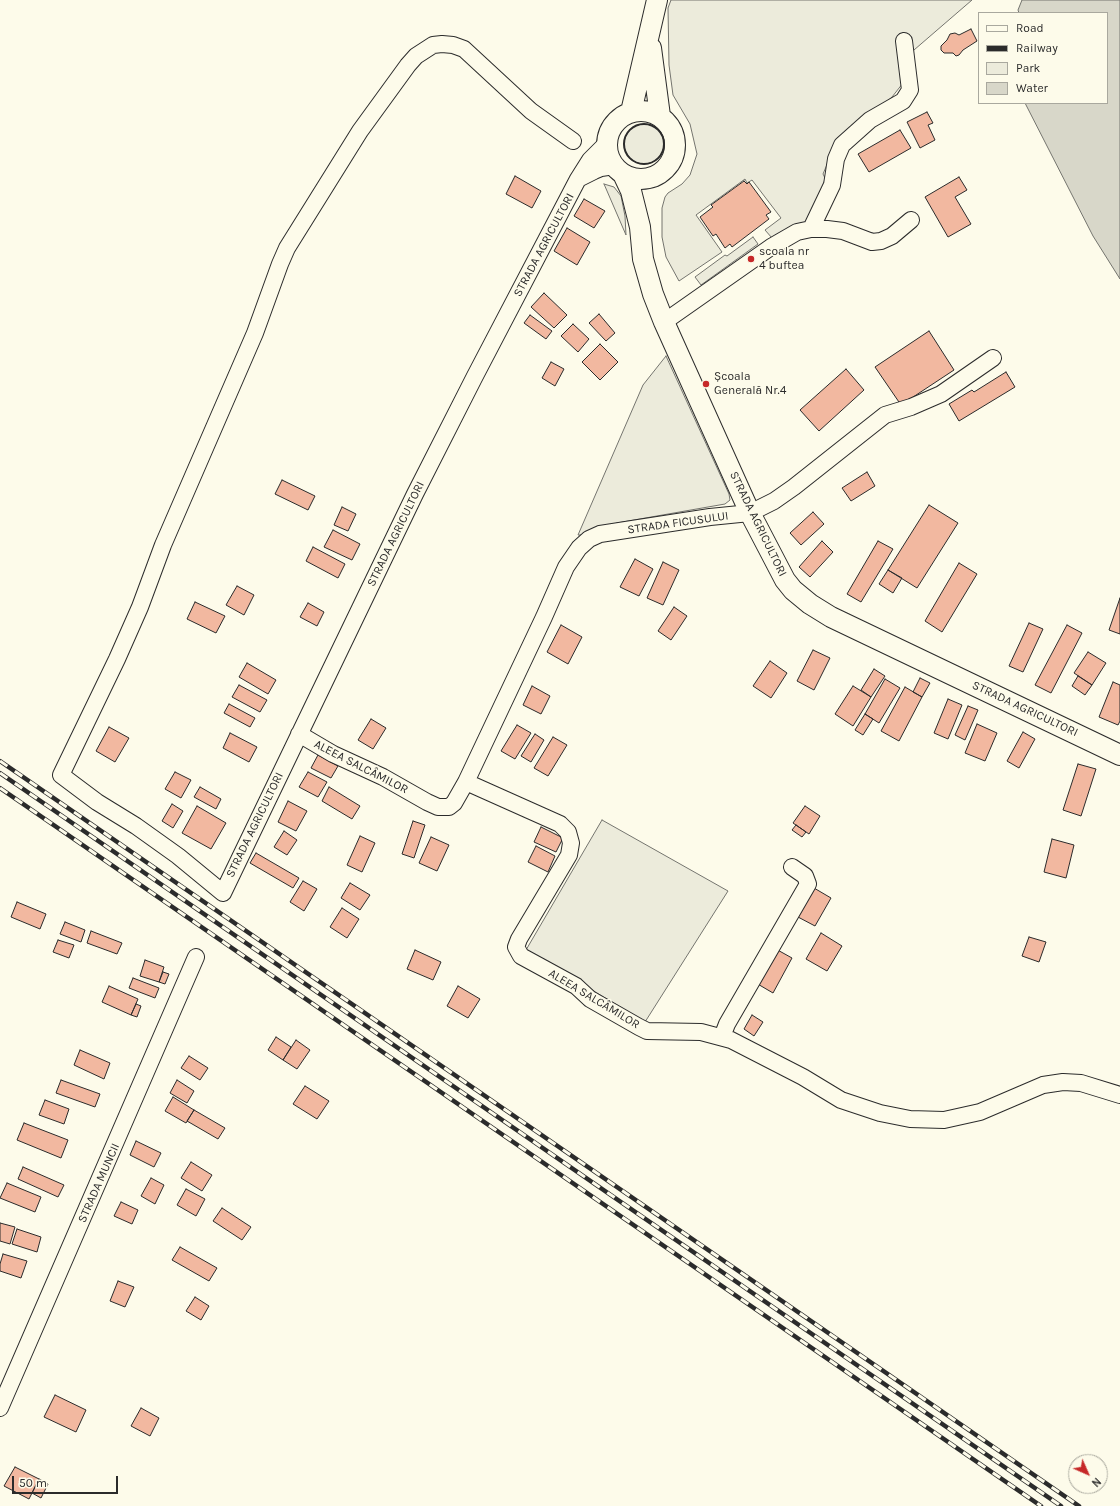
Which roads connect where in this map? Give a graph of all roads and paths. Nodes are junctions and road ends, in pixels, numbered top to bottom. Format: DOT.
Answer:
graph roads {
  1 [pos="657,0"];
  2 [pos="649,36"];
  3 [pos="904,41"];
  4 [pos="631,112"];
  5 [pos="660,116"];
  6 [pos="573,141"];
  7 [pos="607,143"];
  8 [pos="618,170"];
  9 [pos="653,177"];
  10 [pos="578,179"];
  11 [pos="911,220"];
  12 [pos="640,227"];
  13 [pos="811,229"];
  14 [pos="664,322"];
  15 [pos="993,358"];
  16 [pos="750,513"];
  17 [pos="299,734"];
  18 [pos="1120,755"];
  19 [pos="466,782"];
  20 [pos="792,867"];
  21 [pos="196,957"];
  22 [pos="722,1037"];
  23 [pos="1120,1095"];
  24 [pos="0,1408"];
  1 -- 2 [label="main road"];
  2 -- 4 [label="main road"];
  2 -- 5 [label="main road"];
  3 -- 13 [label="street"];
  4 -- 5 [label="main road"];
  4 -- 7 [label="main road"];
  5 -- 9 [label="main road"];
  6 -- 17 [label="street, STRADA AGRICULTORI"];
  7 -- 8 [label="main road"];
  7 -- 10 [label="street, STRADA AGRICULTORI"];
  8 -- 9 [label="main road"];
  8 -- 10 [label="street, STRADA AGRICULTORI"];
  8 -- 12 [label="main road, STRADA AGRICULTORI"];
  9 -- 12 [label="main road, STRADA AGRICULTORI"];
  10 -- 17 [label="street, STRADA AGRICULTORI"];
  11 -- 13 [label="street"];
  12 -- 14 [label="main road, STRADA AGRICULTORI"];
  13 -- 14 [label="street"];
  14 -- 16 [label="main road, STRADA AGRICULTORI"];
  15 -- 16 [label="street, STRADA FICUSULUI"];
  16 -- 18 [label="main road, STRADA AGRICULTORI"];
  16 -- 19 [label="street, STRADA FICUSULUI"];
  17 -- 19 [label="street, ALEEA SALCÂMILOR"];
  19 -- 22 [label="street, ALEEA SALCÂMILOR"];
  20 -- 22 [label="street"];
  21 -- 24 [label="street, STRADA MUNCII"];
  22 -- 23 [label="street, ALEEA SALCÂMILOR"];
}
